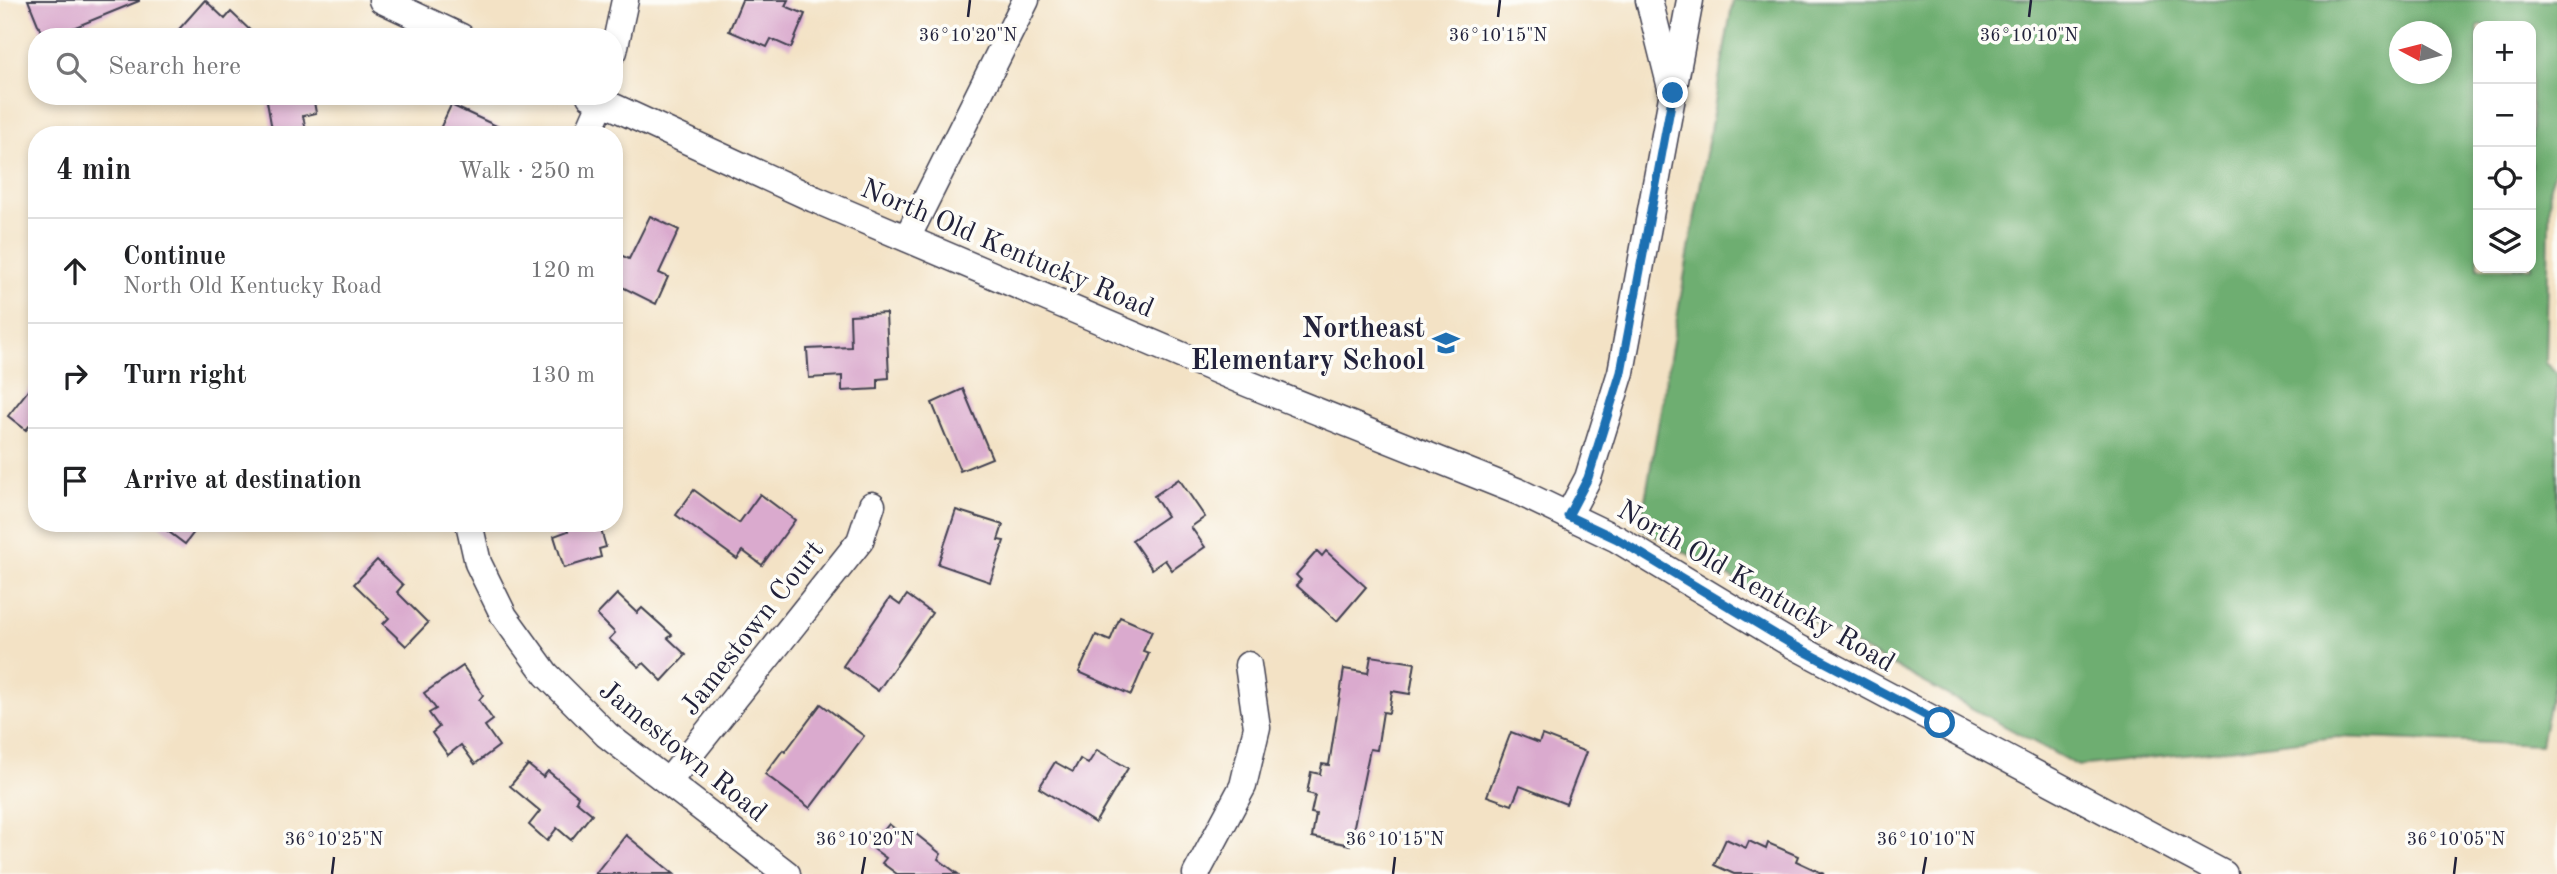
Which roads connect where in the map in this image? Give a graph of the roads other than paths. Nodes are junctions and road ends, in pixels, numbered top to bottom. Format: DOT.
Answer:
graph roads {
  1 [pos="382,0"];
  2 [pos="625,0"];
  3 [pos="1026,0"];
  4 [pos="1648,0"];
  5 [pos="1690,0"];
  6 [pos="442,28"];
  7 [pos="619,28"];
  8 [pos="1673,93"];
  9 [pos="597,105"];
  10 [pos="614,105"];
  11 [pos="590,126"];
  12 [pos="907,238"];
  13 [pos="872,505"];
  14 [pos="1568,516"];
  15 [pos="471,532"];
  16 [pos="1248,665"];
  17 [pos="668,782"];
  18 [pos="787,874"];
  19 [pos="1196,874"];
  20 [pos="2224,874"];
  1 -- 6 [label="street"];
  2 -- 7 [label="street"];
  3 -- 12 [label="street"];
  4 -- 8 [label="street"];
  5 -- 8 [label="street"];
  8 -- 14 [label="street"];
  9 -- 11 [label="street"];
  10 -- 12 [label="street, North Old Kentucky Road"];
  12 -- 14 [label="street, North Old Kentucky Road"];
  13 -- 17 [label="street, Jamestown Court"];
  14 -- 20 [label="street, North Old Kentucky Road"];
  15 -- 17 [label="street, Jamestown Road"];
  16 -- 19 [label="street"];
  17 -- 18 [label="street, Jamestown Road"];
}
